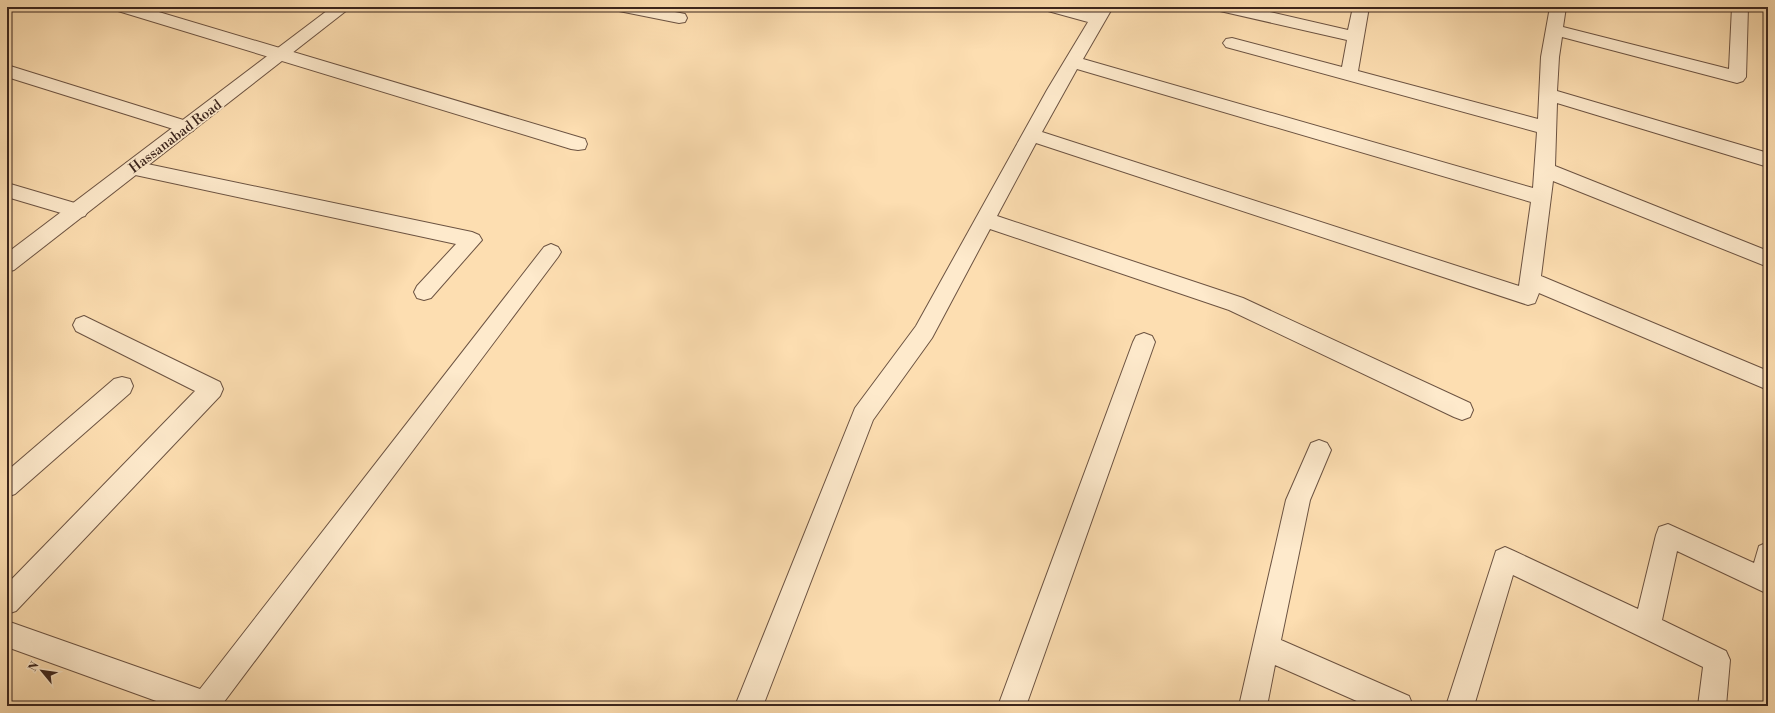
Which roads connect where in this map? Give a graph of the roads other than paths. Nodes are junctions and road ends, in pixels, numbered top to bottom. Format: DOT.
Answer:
graph roads {
  1 [pos="124,7"];
  2 [pos="343,7"];
  3 [pos="625,7"];
  4 [pos="1054,7"];
  5 [pos="1226,7"];
  6 [pos="1361,7"];
  7 [pos="1558,7"];
  8 [pos="1740,7"];
  9 [pos="1101,13"];
  10 [pos="679,18"];
  11 [pos="1554,30"];
  12 [pos="1355,37"];
  13 [pos="1232,44"];
  14 [pos="280,55"];
  15 [pos="1072,62"];
  16 [pos="7,71"];
  17 [pos="1349,75"];
  18 [pos="1549,95"];
  19 [pos="186,128"];
  20 [pos="1547,128"];
  21 [pos="1032,135"];
  22 [pos="578,144"];
  23 [pos="1768,160"];
  24 [pos="132,168"];
  25 [pos="1546,170"];
  26 [pos="7,190"];
  27 [pos="1542,198"];
  28 [pos="78,211"];
  29 [pos="985,220"];
  30 [pos="551,252"];
  31 [pos="1768,259"];
  32 [pos="7,264"];
  33 [pos="1530,280"];
  34 [pos="424,292"];
  35 [pos="84,325"];
  36 [pos="1144,342"];
  37 [pos="1768,381"];
  38 [pos="122,386"];
  39 [pos="1462,410"];
  40 [pos="1319,450"];
  41 [pos="7,486"];
  42 [pos="1768,554"];
  43 [pos="1766,580"];
  44 [pos="7,602"];
  45 [pos="1647,627"];
  46 [pos="7,634"];
  47 [pos="1266,647"];
  48 [pos="204,706"];
  49 [pos="748,706"];
  50 [pos="1012,706"];
  51 [pos="1253,706"];
  52 [pos="1399,706"];
  53 [pos="1460,706"];
  54 [pos="1712,706"];
  1 -- 14 [label="street"];
  2 -- 14 [label="street, Hassanabad Road"];
  3 -- 10 [label="street"];
  4 -- 9 [label="street"];
  5 -- 12 [label="street"];
  6 -- 12 [label="street"];
  7 -- 11 [label="street"];
  8 -- 11 [label="street"];
  9 -- 15 [label="street"];
  11 -- 18 [label="street"];
  12 -- 17 [label="street"];
  13 -- 17 [label="street"];
  14 -- 19 [label="street, Hassanabad Road"];
  14 -- 22 [label="street"];
  15 -- 21 [label="street"];
  15 -- 27 [label="street"];
  16 -- 19 [label="street"];
  17 -- 20 [label="street"];
  18 -- 20 [label="street"];
  18 -- 23 [label="street"];
  19 -- 24 [label="street, Hassanabad Road"];
  20 -- 25 [label="street"];
  21 -- 29 [label="street"];
  21 -- 33 [label="street"];
  24 -- 28 [label="street, Hassanabad Road"];
  24 -- 34 [label="street"];
  25 -- 27 [label="street"];
  25 -- 31 [label="street"];
  26 -- 28 [label="street"];
  27 -- 33 [label="street"];
  28 -- 32 [label="street, Hassanabad Road"];
  29 -- 39 [label="street"];
  29 -- 49 [label="street"];
  30 -- 48 [label="street"];
  33 -- 37 [label="street"];
  35 -- 44 [label="street"];
  36 -- 50 [label="street"];
  38 -- 41 [label="street"];
  40 -- 47 [label="street"];
  42 -- 43 [label="street"];
  43 -- 45 [label="street"];
  45 -- 53 [label="street"];
  45 -- 54 [label="street"];
  46 -- 48 [label="street"];
  47 -- 51 [label="street"];
  47 -- 52 [label="street"];
}
